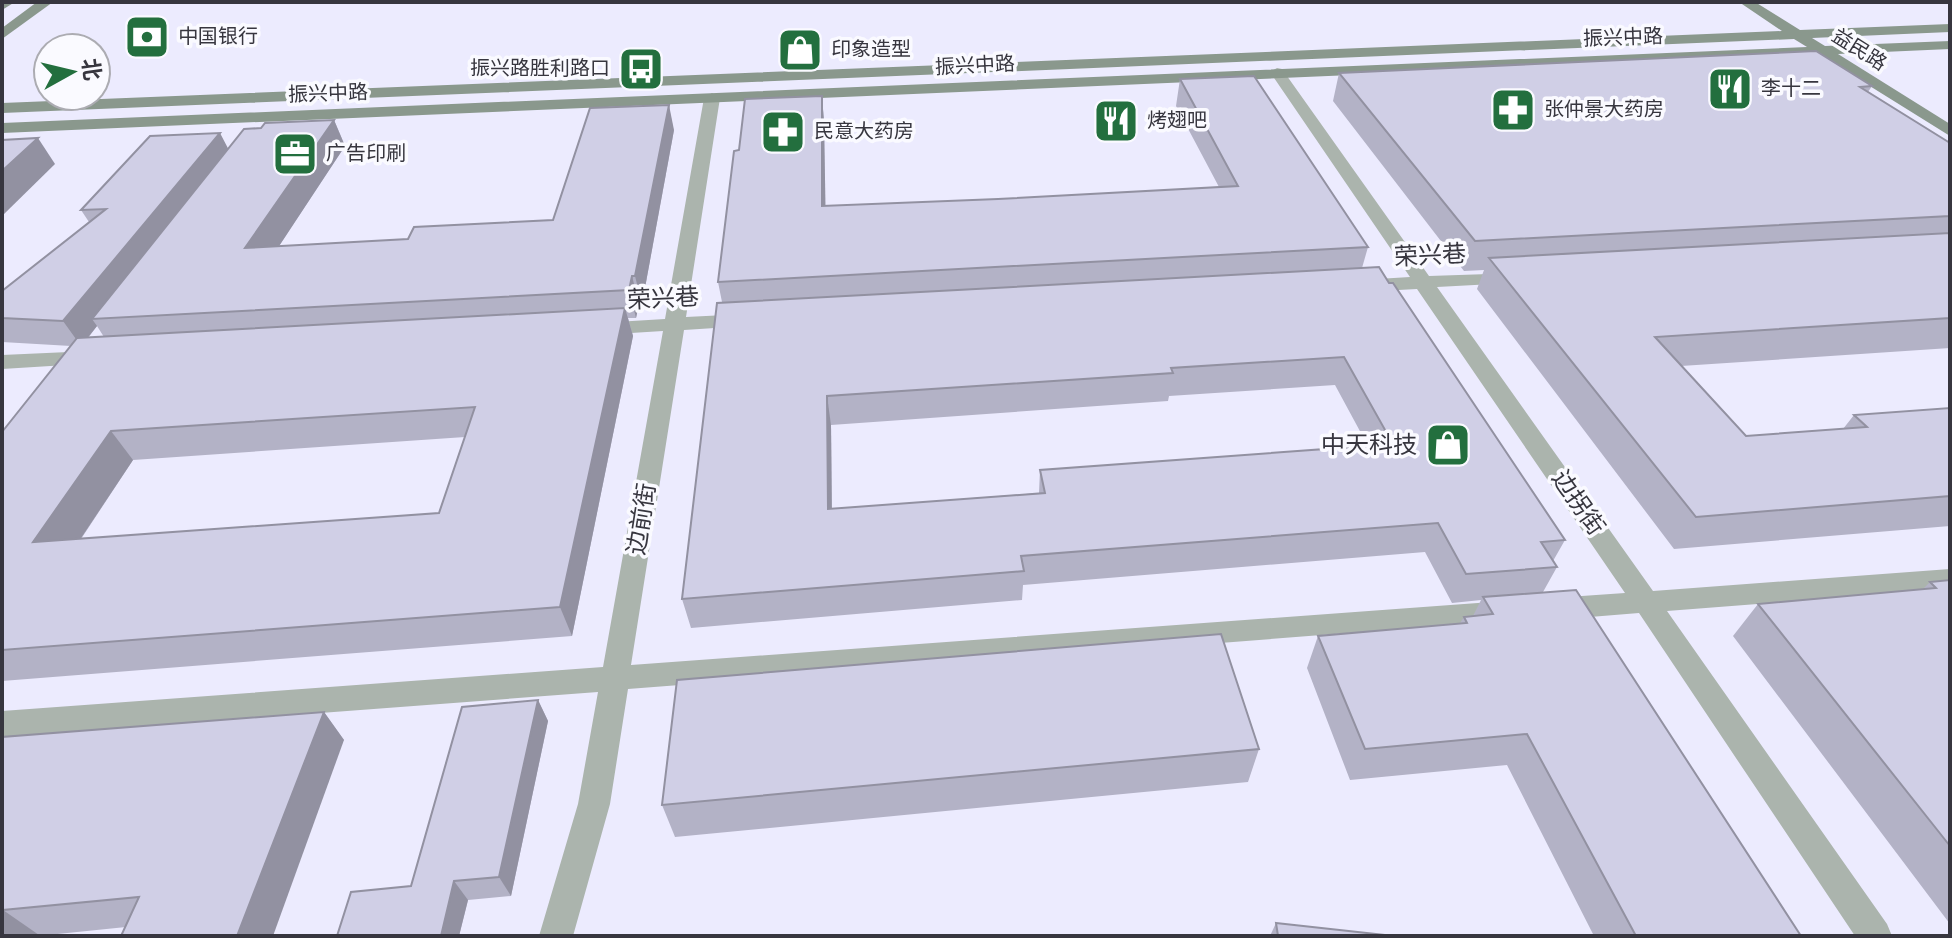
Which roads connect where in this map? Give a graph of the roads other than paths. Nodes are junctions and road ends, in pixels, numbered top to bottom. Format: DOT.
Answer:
graph roads {
  1 [pos="8,2"];
  2 [pos="46,2"];
  3 [pos="1746,2"];
  4 [pos="2,6"];
  5 [pos="1950,28"];
  6 [pos="1797,34"];
  7 [pos="2,35"];
  8 [pos="1950,45"];
  9 [pos="1822,50"];
  10 [pos="1277,72"];
  11 [pos="712,98"];
  12 [pos="2,108"];
  13 [pos="2,128"];
  14 [pos="1950,131"];
  15 [pos="1536,276"];
  16 [pos="1424,282"];
  17 [pos="1344,287"];
  18 [pos="770,319"];
  19 [pos="674,324"];
  20 [pos="579,330"];
  21 [pos="92,352"];
  22 [pos="119,356"];
  23 [pos="2,362"];
  24 [pos="68,381"];
  25 [pos="1950,579"];
  26 [pos="1646,602"];
  27 [pos="616,678"];
  28 [pos="2,724"];
  29 [pos="556,936"];
  30 [pos="1875,936"];
  1 -- 4 [label="street"];
  2 -- 7 [label="street"];
  3 -- 6 [label="street, 益民路"];
  5 -- 6 [label="street, 振兴中路"];
  6 -- 9 [label="street, 益民路"];
  6 -- 12 [label="street, 振兴中路"];
  8 -- 9 [label="street, 振兴中路"];
  9 -- 10 [label="street, 振兴中路"];
  9 -- 14 [label="street, 益民路"];
  10 -- 11 [label="street, 振兴中路"];
  10 -- 16 [label="street, 边拐街"];
  11 -- 13 [label="street, 振兴中路"];
  11 -- 19 [label="street, 边前街"];
  15 -- 16 [label="street, 荣兴巷"];
  16 -- 17 [label="street, 荣兴巷"];
  16 -- 26 [label="street, 边拐街"];
  18 -- 19 [label="street, 荣兴巷"];
  19 -- 20 [label="street, 荣兴巷"];
  19 -- 27 [label="street, 边前街"];
  21 -- 22 [label="street"];
  21 -- 23 [label="street"];
  21 -- 24 [label="street"];
  25 -- 26 [label="street"];
  26 -- 27 [label="street"];
  26 -- 30 [label="street, 边拐街"];
  27 -- 28 [label="street"];
  27 -- 29 [label="street, 边前街"];
}
